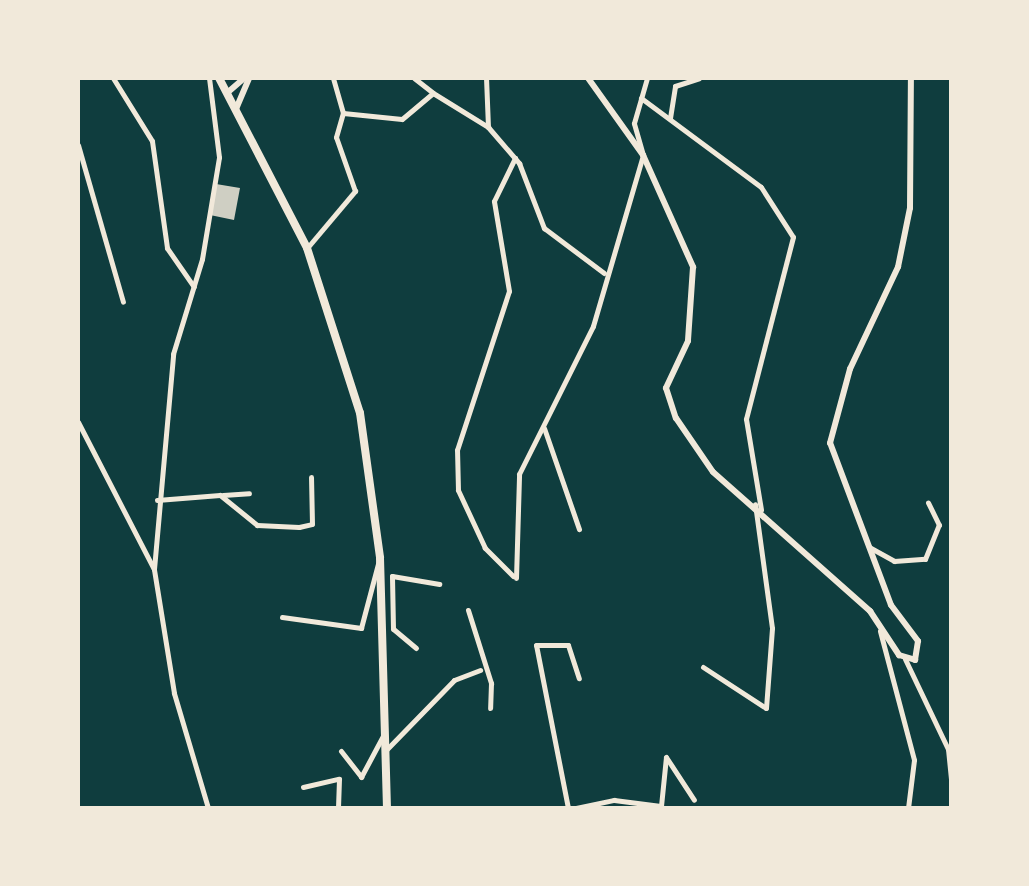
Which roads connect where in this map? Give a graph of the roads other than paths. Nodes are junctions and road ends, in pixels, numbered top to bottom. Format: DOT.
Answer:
graph roads {
  1 [pos="113,78"];
  2 [pos="209,78"];
  3 [pos="219,78"];
  4 [pos="246,78"];
  5 [pos="333,78"];
  6 [pos="414,78"];
  7 [pos="486,78"];
  8 [pos="588,78"];
  9 [pos="647,78"];
  10 [pos="698,78"];
  11 [pos="910,78"];
  12 [pos="227,93"];
  13 [pos="434,93"];
  14 [pos="640,97"];
  15 [pos="236,109"];
  16 [pos="343,113"];
  17 [pos="670,118"];
  18 [pos="488,127"];
  19 [pos="78,145"];
  20 [pos="643,155"];
  21 [pos="515,158"];
  22 [pos="307,248"];
  23 [pos="604,273"];
  24 [pos="194,288"];
  25 [pos="123,302"];
  26 [pos="78,422"];
  27 [pos="543,425"];
  28 [pos="312,477"];
  29 [pos="249,493"];
  30 [pos="157,496"];
  31 [pos="220,496"];
  32 [pos="928,502"];
  33 [pos="758,507"];
  34 [pos="579,529"];
  35 [pos="867,545"];
  36 [pos="380,558"];
  37 [pos="154,569"];
  38 [pos="439,584"];
  39 [pos="468,610"];
  40 [pos="282,617"];
  41 [pos="880,623"];
  42 [pos="388,628"];
  43 [pos="416,648"];
  44 [pos="905,660"];
  45 [pos="703,666"];
  46 [pos="480,670"];
  47 [pos="579,678"];
  48 [pos="490,708"];
  49 [pos="384,734"];
  50 [pos="342,752"];
  51 [pos="385,752"];
  52 [pos="303,787"];
  53 [pos="952,790"];
  54 [pos="694,800"];
  55 [pos="208,808"];
  56 [pos="338,808"];
  57 [pos="387,808"];
  58 [pos="568,808"];
  59 [pos="576,808"];
  60 [pos="908,808"];
  1 -- 24 [label="street"];
  2 -- 24 [label="street"];
  3 -- 12 [label="main road"];
  4 -- 12 [label="street"];
  4 -- 15 [label="street"];
  5 -- 16 [label="street"];
  6 -- 13 [label="street"];
  7 -- 18 [label="street"];
  8 -- 20 [label="street"];
  9 -- 14 [label="street"];
  10 -- 17 [label="street"];
  11 -- 35 [label="street"];
  12 -- 15 [label="main road"];
  13 -- 16 [label="street"];
  13 -- 18 [label="street"];
  14 -- 17 [label="street"];
  14 -- 20 [label="street"];
  15 -- 22 [label="main road"];
  16 -- 22 [label="street"];
  17 -- 33 [label="street"];
  18 -- 21 [label="street"];
  19 -- 25 [label="street"];
  20 -- 23 [label="street"];
  20 -- 33 [label="street"];
  21 -- 23 [label="street"];
  21 -- 27 [label="street"];
  22 -- 36 [label="main road"];
  23 -- 27 [label="street"];
  24 -- 30 [label="street"];
  26 -- 37 [label="street"];
  27 -- 34 [label="street"];
  28 -- 31 [label="street"];
  29 -- 31 [label="street"];
  30 -- 31 [label="street"];
  30 -- 37 [label="street"];
  32 -- 35 [label="street"];
  33 -- 41 [label="street"];
  33 -- 45 [label="street"];
  35 -- 44 [label="street"];
  36 -- 40 [label="street"];
  36 -- 42 [label="main road"];
  37 -- 55 [label="street"];
  38 -- 42 [label="street"];
  39 -- 46 [label="street"];
  41 -- 44 [label="street"];
  41 -- 60 [label="street"];
  42 -- 43 [label="street"];
  42 -- 49 [label="main road"];
  44 -- 53 [label="street"];
  46 -- 48 [label="street"];
  46 -- 51 [label="street"];
  47 -- 58 [label="street"];
  49 -- 50 [label="street"];
  49 -- 51 [label="main road"];
  51 -- 57 [label="main road"];
  52 -- 56 [label="street"];
  54 -- 59 [label="street"];
}
